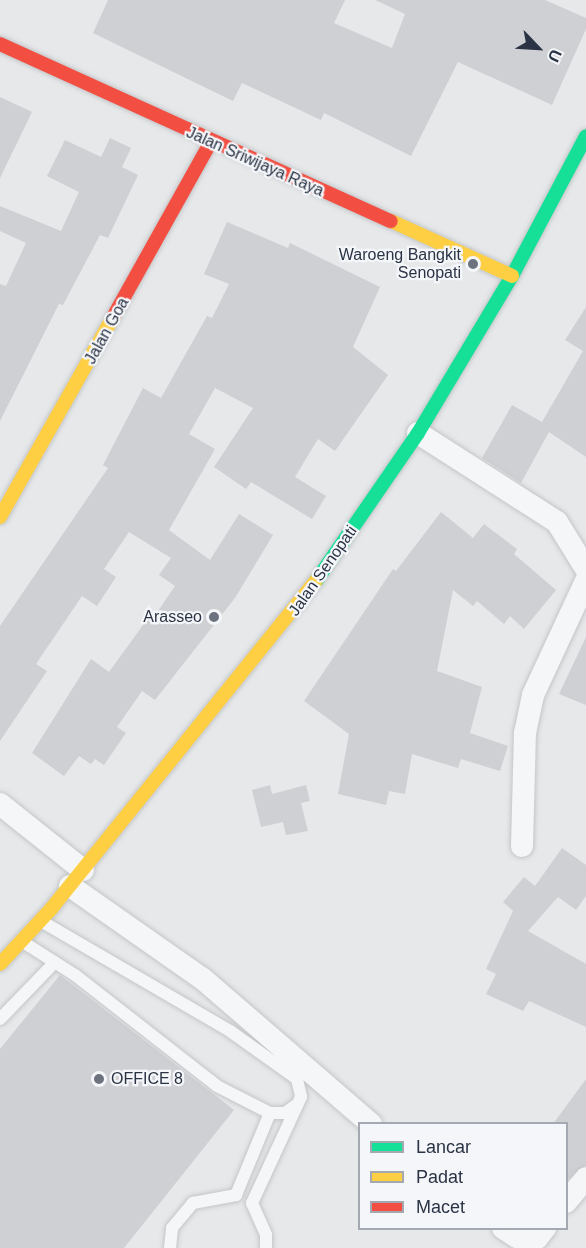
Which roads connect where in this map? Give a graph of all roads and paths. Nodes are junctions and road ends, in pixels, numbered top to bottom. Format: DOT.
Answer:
graph roads {
  1 [pos="0,44"];
  2 [pos="586,136"];
  3 [pos="211,142"];
  4 [pos="512,276"];
  5 [pos="418,433"];
  6 [pos="0,517"];
  7 [pos="586,569"];
  8 [pos="586,581"];
  9 [pos="0,804"];
  10 [pos="522,846"];
  11 [pos="76,878"];
  12 [pos="40,921"];
  13 [pos="22,942"];
  14 [pos="55,962"];
  15 [pos="0,964"];
  16 [pos="0,1019"];
  17 [pos="301,1098"];
  18 [pos="270,1113"];
  19 [pos="369,1122"];
  20 [pos="586,1178"];
  21 [pos="568,1201"];
  22 [pos="506,1230"];
  23 [pos="541,1233"];
  24 [pos="170,1248"];
  25 [pos="266,1248"];
  1 -- 3 [label="main road, Jalan Sriwijaya Raya"];
  2 -- 4 [label="main road, Jalan Senopati"];
  3 -- 4 [label="main road, Jalan Sriwijaya Raya"];
  3 -- 6 [label="main road, Jalan Goa"];
  4 -- 5 [label="main road, Jalan Senopati"];
  5 -- 7 [label="street"];
  5 -- 11 [label="main road, Jalan Senopati"];
  8 -- 10 [label="street"];
  9 -- 11 [label="street"];
  11 -- 12 [label="main road, Jalan Senopati"];
  11 -- 19 [label="street"];
  12 -- 13 [label="main road, Jalan Senopati"];
  12 -- 17 [label="lane"];
  13 -- 14 [label="lane"];
  13 -- 15 [label="main road, Jalan Senopati"];
  14 -- 16 [label="lane"];
  14 -- 18 [label="lane"];
  17 -- 18 [label="lane"];
  17 -- 25 [label="lane"];
  18 -- 24 [label="lane"];
  20 -- 21 [label="street"];
  22 -- 23 [label="street"];
}
